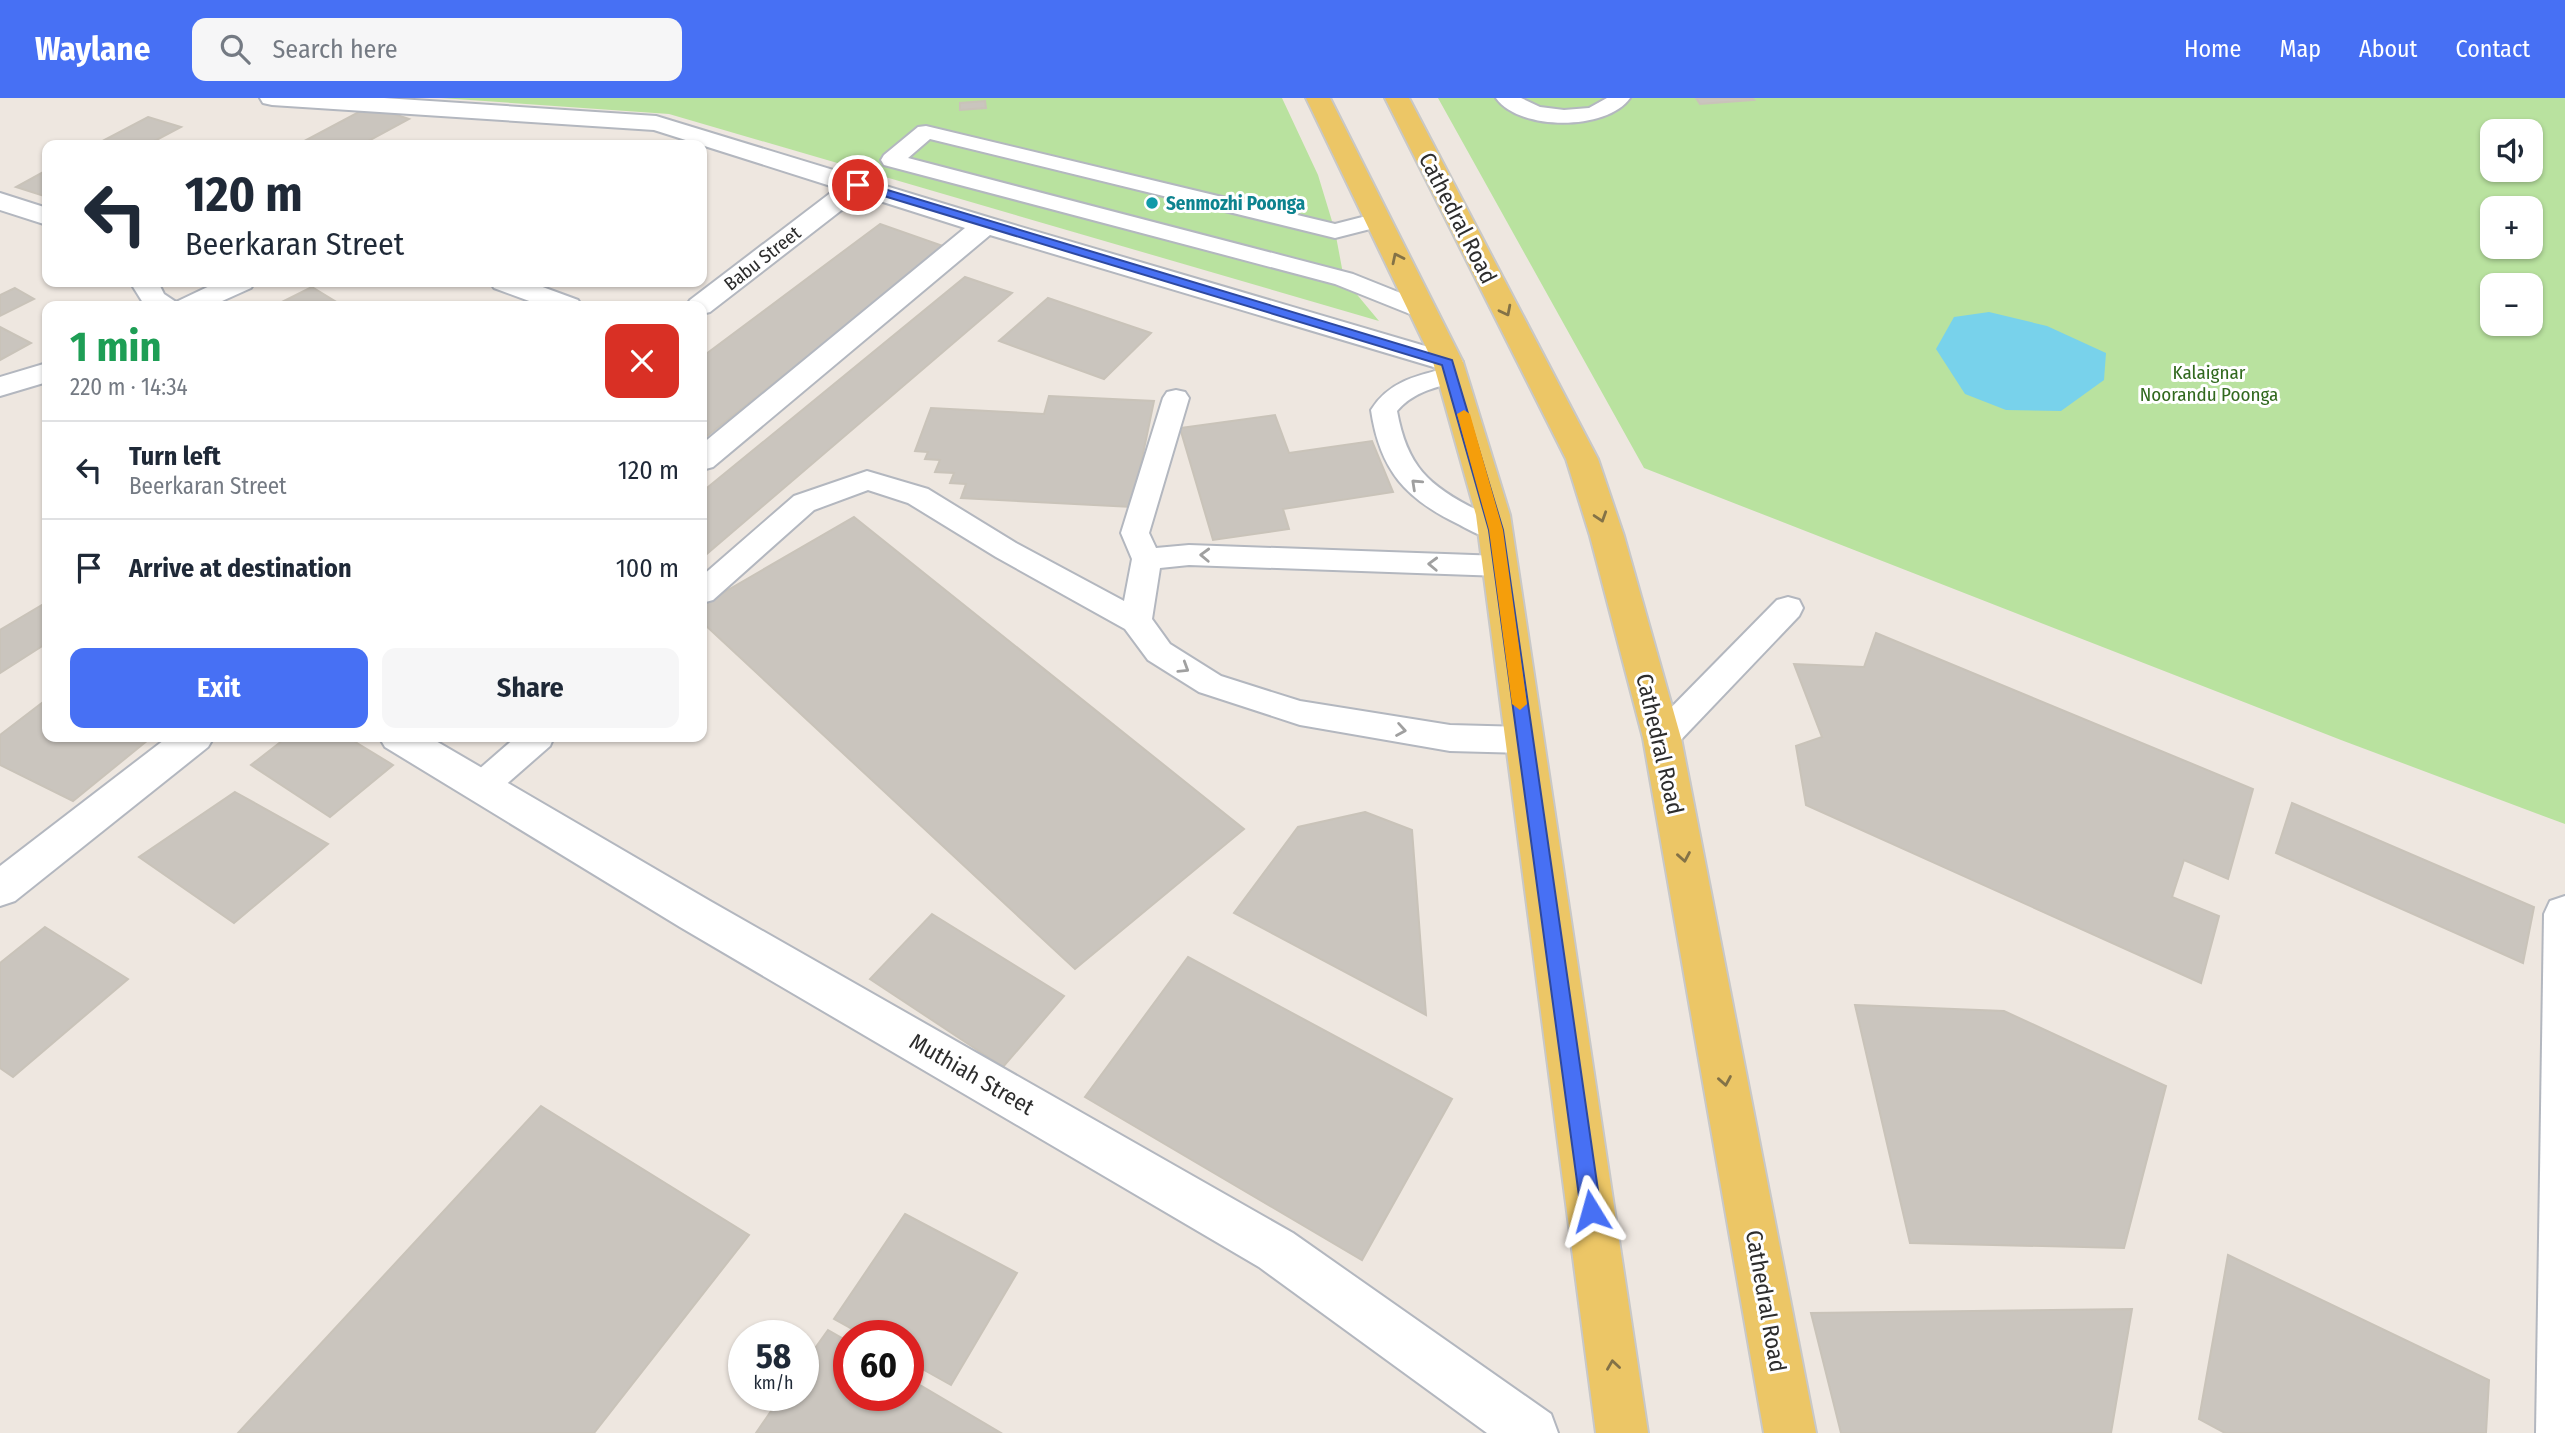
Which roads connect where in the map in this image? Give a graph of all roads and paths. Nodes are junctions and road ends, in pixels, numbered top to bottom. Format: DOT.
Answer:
graph roads {
  1 [pos="271,98"];
  2 [pos="1318,98"];
  3 [pos="1396,98"];
  4 [pos="1506,98"];
  5 [pos="1620,98"];
  6 [pos="858,185"];
  7 [pos="0,201"];
  8 [pos="42,215"];
  9 [pos="1378,220"];
  10 [pos="985,225"];
  11 [pos="147,287"];
  12 [pos="230,287"];
  13 [pos="517,287"];
  14 [pos="156,301"];
  15 [pos="199,301"];
  16 [pos="555,301"];
  17 [pos="707,301"];
  18 [pos="1424,311"];
  19 [pos="1450,369"];
  20 [pos="42,374"];
  21 [pos="0,387"];
  22 [pos="1176,398"];
  23 [pos="707,456"];
  24 [pos="1499,548"];
  25 [pos="1147,559"];
  26 [pos="707,588"];
  27 [pos="1788,608"];
  28 [pos="1136,621"];
  29 [pos="1662,738"];
  30 [pos="1525,740"];
  31 [pos="189,742"];
  32 [pos="407,742"];
  33 [pos="532,742"];
  34 [pos="482,786"];
  35 [pos="0,889"];
  36 [pos="2565,914"];
  37 [pos="1532,1433"];
  38 [pos="1622,1433"];
  39 [pos="1790,1433"];
  40 [pos="2562,1433"];
  1 -- 6 [label="street"];
  2 -- 9 [label="main road"];
  3 -- 29 [label="main road, Cathedral Road, one-way"];
  4 -- 5 [label="lane"];
  6 -- 10 [label="street"];
  6 -- 17 [label="street, Babu Street"];
  7 -- 8 [label="street"];
  18 -- 9 [label="main road, one-way"];
  9 -- 18 [label="lane"];
  10 -- 19 [label="street"];
  10 -- 23 [label="street"];
  11 -- 14 [label="street"];
  12 -- 15 [label="street"];
  13 -- 16 [label="street"];
  18 -- 19 [label="main road"];
  19 -- 24 [label="main road"];
  24 -- 19 [label="lane, one-way"];
  20 -- 21 [label="street"];
  22 -- 25 [label="lane"];
  24 -- 25 [label="lane, one-way"];
  24 -- 30 [label="main road"];
  25 -- 28 [label="lane"];
  26 -- 28 [label="lane"];
  27 -- 29 [label="lane"];
  28 -- 30 [label="lane, one-way"];
  29 -- 39 [label="main road, Cathedral Road, one-way"];
  38 -- 30 [label="main road, one-way"];
  31 -- 35 [label="street"];
  32 -- 34 [label="street, Muthiah Street"];
  33 -- 34 [label="lane"];
  34 -- 37 [label="street, Muthiah Street"];
  36 -- 40 [label="street"];
}
